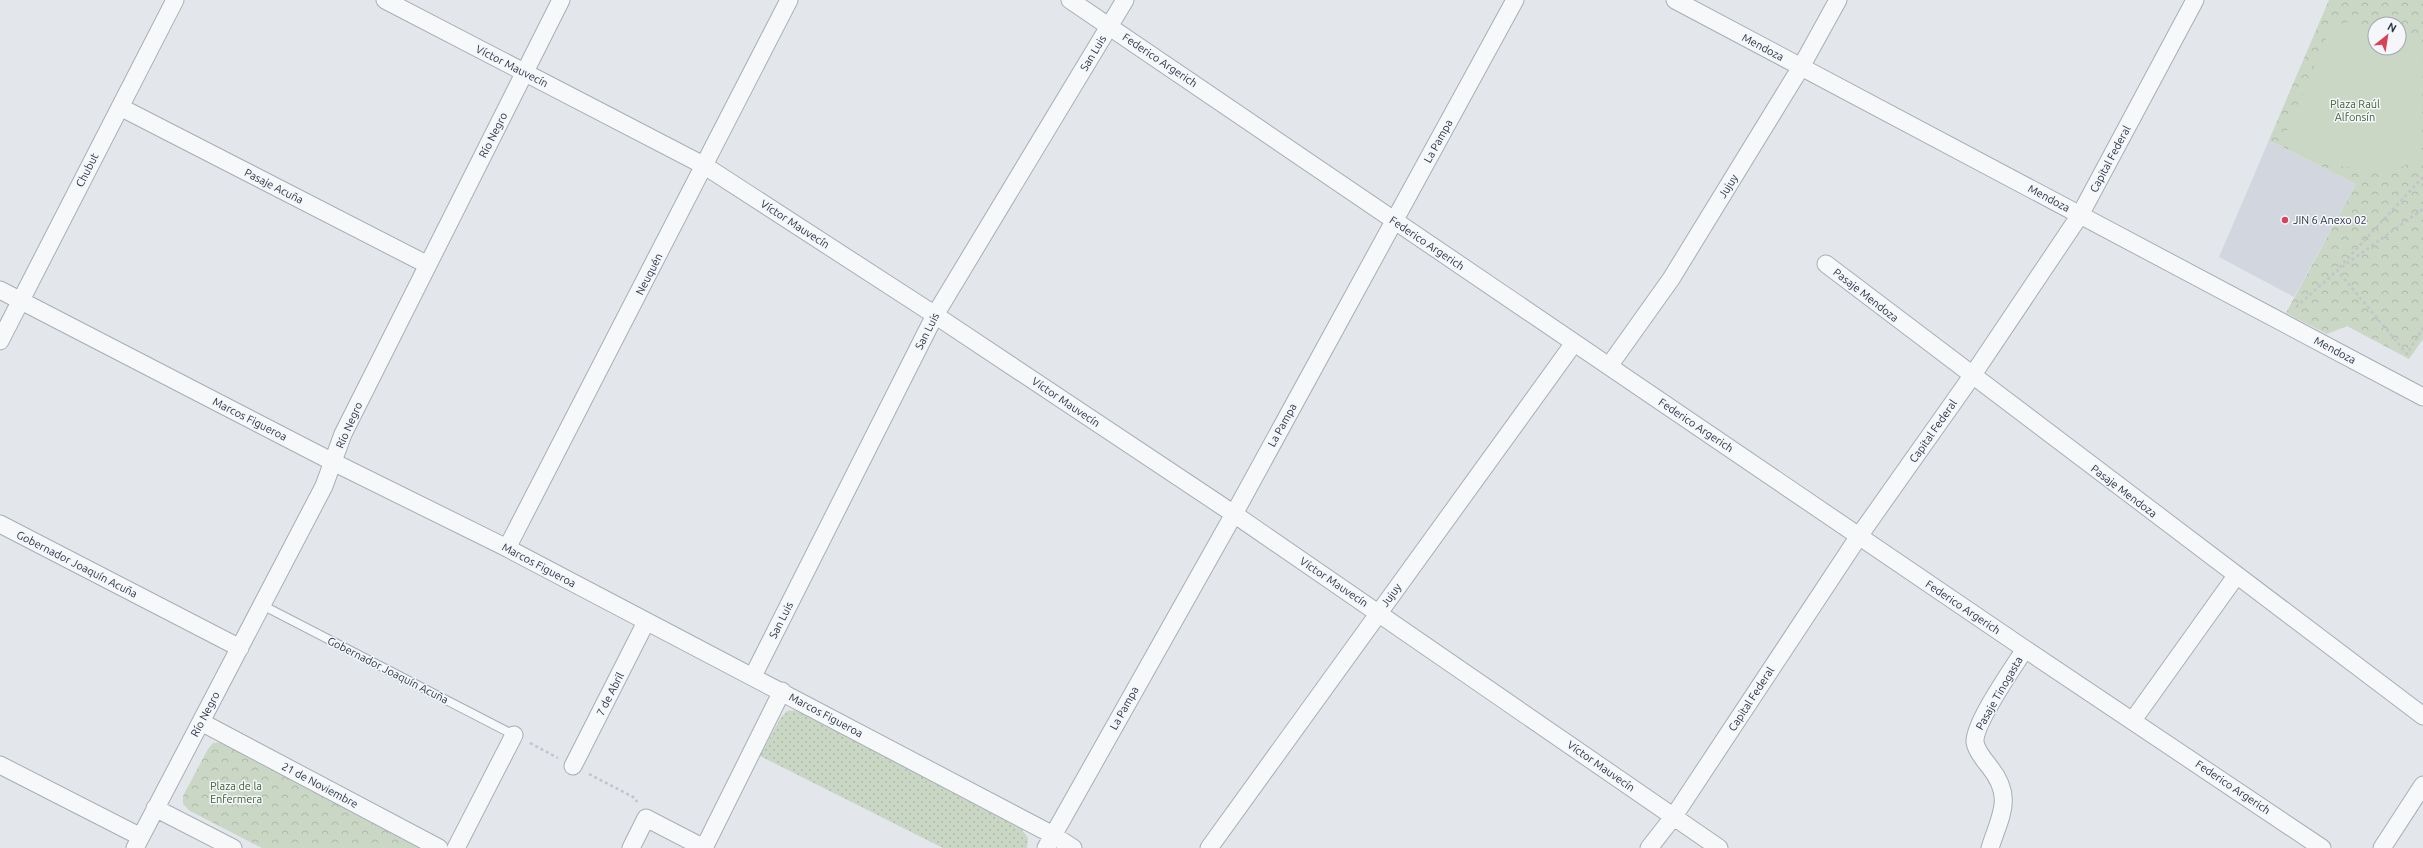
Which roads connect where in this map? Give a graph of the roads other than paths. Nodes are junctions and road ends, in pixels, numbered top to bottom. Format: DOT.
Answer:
graph roads {
  1 [pos="175,0"];
  2 [pos="385,0"];
  3 [pos="561,0"];
  4 [pos="789,0"];
  5 [pos="1070,0"];
  6 [pos="1126,0"];
  7 [pos="1515,0"];
  8 [pos="1675,0"];
  9 [pos="1838,0"];
  10 [pos="2195,0"];
  11 [pos="1110,26"];
  12 [pos="1801,67"];
  13 [pos="524,72"];
  14 [pos="120,107"];
  15 [pos="705,166"];
  16 [pos="2080,215"];
  17 [pos="1395,221"];
  18 [pos="1826,264"];
  19 [pos="428,265"];
  20 [pos="0,290"];
  21 [pos="20,300"];
  22 [pos="935,315"];
  23 [pos="0,340"];
  24 [pos="1574,343"];
  25 [pos="1609,366"];
  26 [pos="1972,376"];
  27 [pos="2423,397"];
  28 [pos="333,462"];
  29 [pos="1234,514"];
  30 [pos="0,524"];
  31 [pos="1859,536"];
  32 [pos="506,548"];
  33 [pos="2236,576"];
  34 [pos="262,605"];
  35 [pos="1378,612"];
  36 [pos="646,622"];
  37 [pos="240,648"];
  38 [pos="2025,649"];
  39 [pos="753,676"];
  40 [pos="782,691"];
  41 [pos="2423,716"];
  42 [pos="2133,720"];
  43 [pos="201,722"];
  44 [pos="514,735"];
  45 [pos="0,765"];
  46 [pos="573,766"];
  47 [pos="2423,785"];
  48 [pos="155,808"];
  49 [pos="1674,816"];
  50 [pos="1049,841"];
  51 [pos="138,842"];
  52 [pos="233,848"];
  53 [pos="439,848"];
  54 [pos="456,848"];
  55 [pos="631,848"];
  56 [pos="704,848"];
  57 [pos="1073,848"];
  58 [pos="1209,848"];
  59 [pos="1649,848"];
  60 [pos="1719,848"];
  61 [pos="1990,848"];
  62 [pos="2322,848"];
  63 [pos="2382,848"];
  1 -- 14 [label="street, Chubut"];
  2 -- 13 [label="street, Víctor Mauvecín"];
  3 -- 13 [label="street, Río Negro"];
  4 -- 15 [label="street, Neuquén"];
  5 -- 11 [label="street, Federico Argerich"];
  6 -- 11 [label="street, San Luis"];
  7 -- 17 [label="street, La Pampa"];
  8 -- 12 [label="street, Mendoza"];
  9 -- 12 [label="street, Jujuy"];
  10 -- 16 [label="street, Capital Federal"];
  11 -- 17 [label="street, Federico Argerich"];
  11 -- 22 [label="street, San Luis"];
  12 -- 16 [label="street, Mendoza"];
  12 -- 25 [label="street, Jujuy"];
  13 -- 15 [label="street, Víctor Mauvecín"];
  13 -- 19 [label="street, Río Negro"];
  14 -- 19 [label="street, Pasaje Acuña"];
  14 -- 21 [label="street, Chubut"];
  15 -- 22 [label="street, Víctor Mauvecín"];
  15 -- 32 [label="street, Neuquén"];
  16 -- 26 [label="street, Capital Federal"];
  16 -- 27 [label="street, Mendoza"];
  17 -- 24 [label="street, Federico Argerich"];
  17 -- 29 [label="street, La Pampa"];
  18 -- 26 [label="street, Pasaje Mendoza"];
  19 -- 28 [label="street, Río Negro"];
  20 -- 21 [label="street, Marcos Figueroa"];
  21 -- 23 [label="street, Chubut"];
  21 -- 28 [label="street, Marcos Figueroa"];
  22 -- 29 [label="street, Víctor Mauvecín"];
  22 -- 39 [label="street, San Luis"];
  24 -- 25 [label="street, Federico Argerich"];
  24 -- 35 [label="street, Jujuy"];
  25 -- 31 [label="street, Federico Argerich"];
  26 -- 31 [label="street, Capital Federal"];
  26 -- 33 [label="street, Pasaje Mendoza"];
  28 -- 32 [label="street, Marcos Figueroa"];
  28 -- 34 [label="street, Río Negro"];
  29 -- 35 [label="street, Víctor Mauvecín"];
  29 -- 50 [label="street, La Pampa"];
  30 -- 37 [label="street, Gobernador Joaquín Acuña"];
  31 -- 38 [label="street, Federico Argerich"];
  31 -- 49 [label="street, Capital Federal"];
  32 -- 36 [label="street, Marcos Figueroa"];
  33 -- 41 [label="street, Pasaje Mendoza"];
  33 -- 42 [label="street"];
  34 -- 37 [label="street, Río Negro"];
  34 -- 44 [label="lane, Gobernador Joaquín Acuña"];
  35 -- 49 [label="street, Víctor Mauvecín"];
  35 -- 58 [label="street, Jujuy"];
  36 -- 39 [label="street, Marcos Figueroa"];
  36 -- 46 [label="street, 7 de Abril"];
  37 -- 43 [label="street, Río Negro"];
  38 -- 42 [label="street, Federico Argerich"];
  38 -- 61 [label="street, Pasaje Tinogasta"];
  39 -- 40 [label="street, Marcos Figueroa"];
  40 -- 50 [label="street, Marcos Figueroa"];
  40 -- 56 [label="street"];
  42 -- 62 [label="street, Federico Argerich"];
  43 -- 48 [label="street, Río Negro"];
  43 -- 53 [label="street, 21 de Noviembre"];
  44 -- 54 [label="street"];
  45 -- 51 [label="street"];
  47 -- 63 [label="street"];
  48 -- 51 [label="street, Río Negro"];
  48 -- 52 [label="street"];
  49 -- 59 [label="street, Capital Federal"];
  49 -- 60 [label="street, Víctor Mauvecín"];
  50 -- 57 [label="street, Marcos Figueroa"];
  55 -- 56 [label="street"];
}
